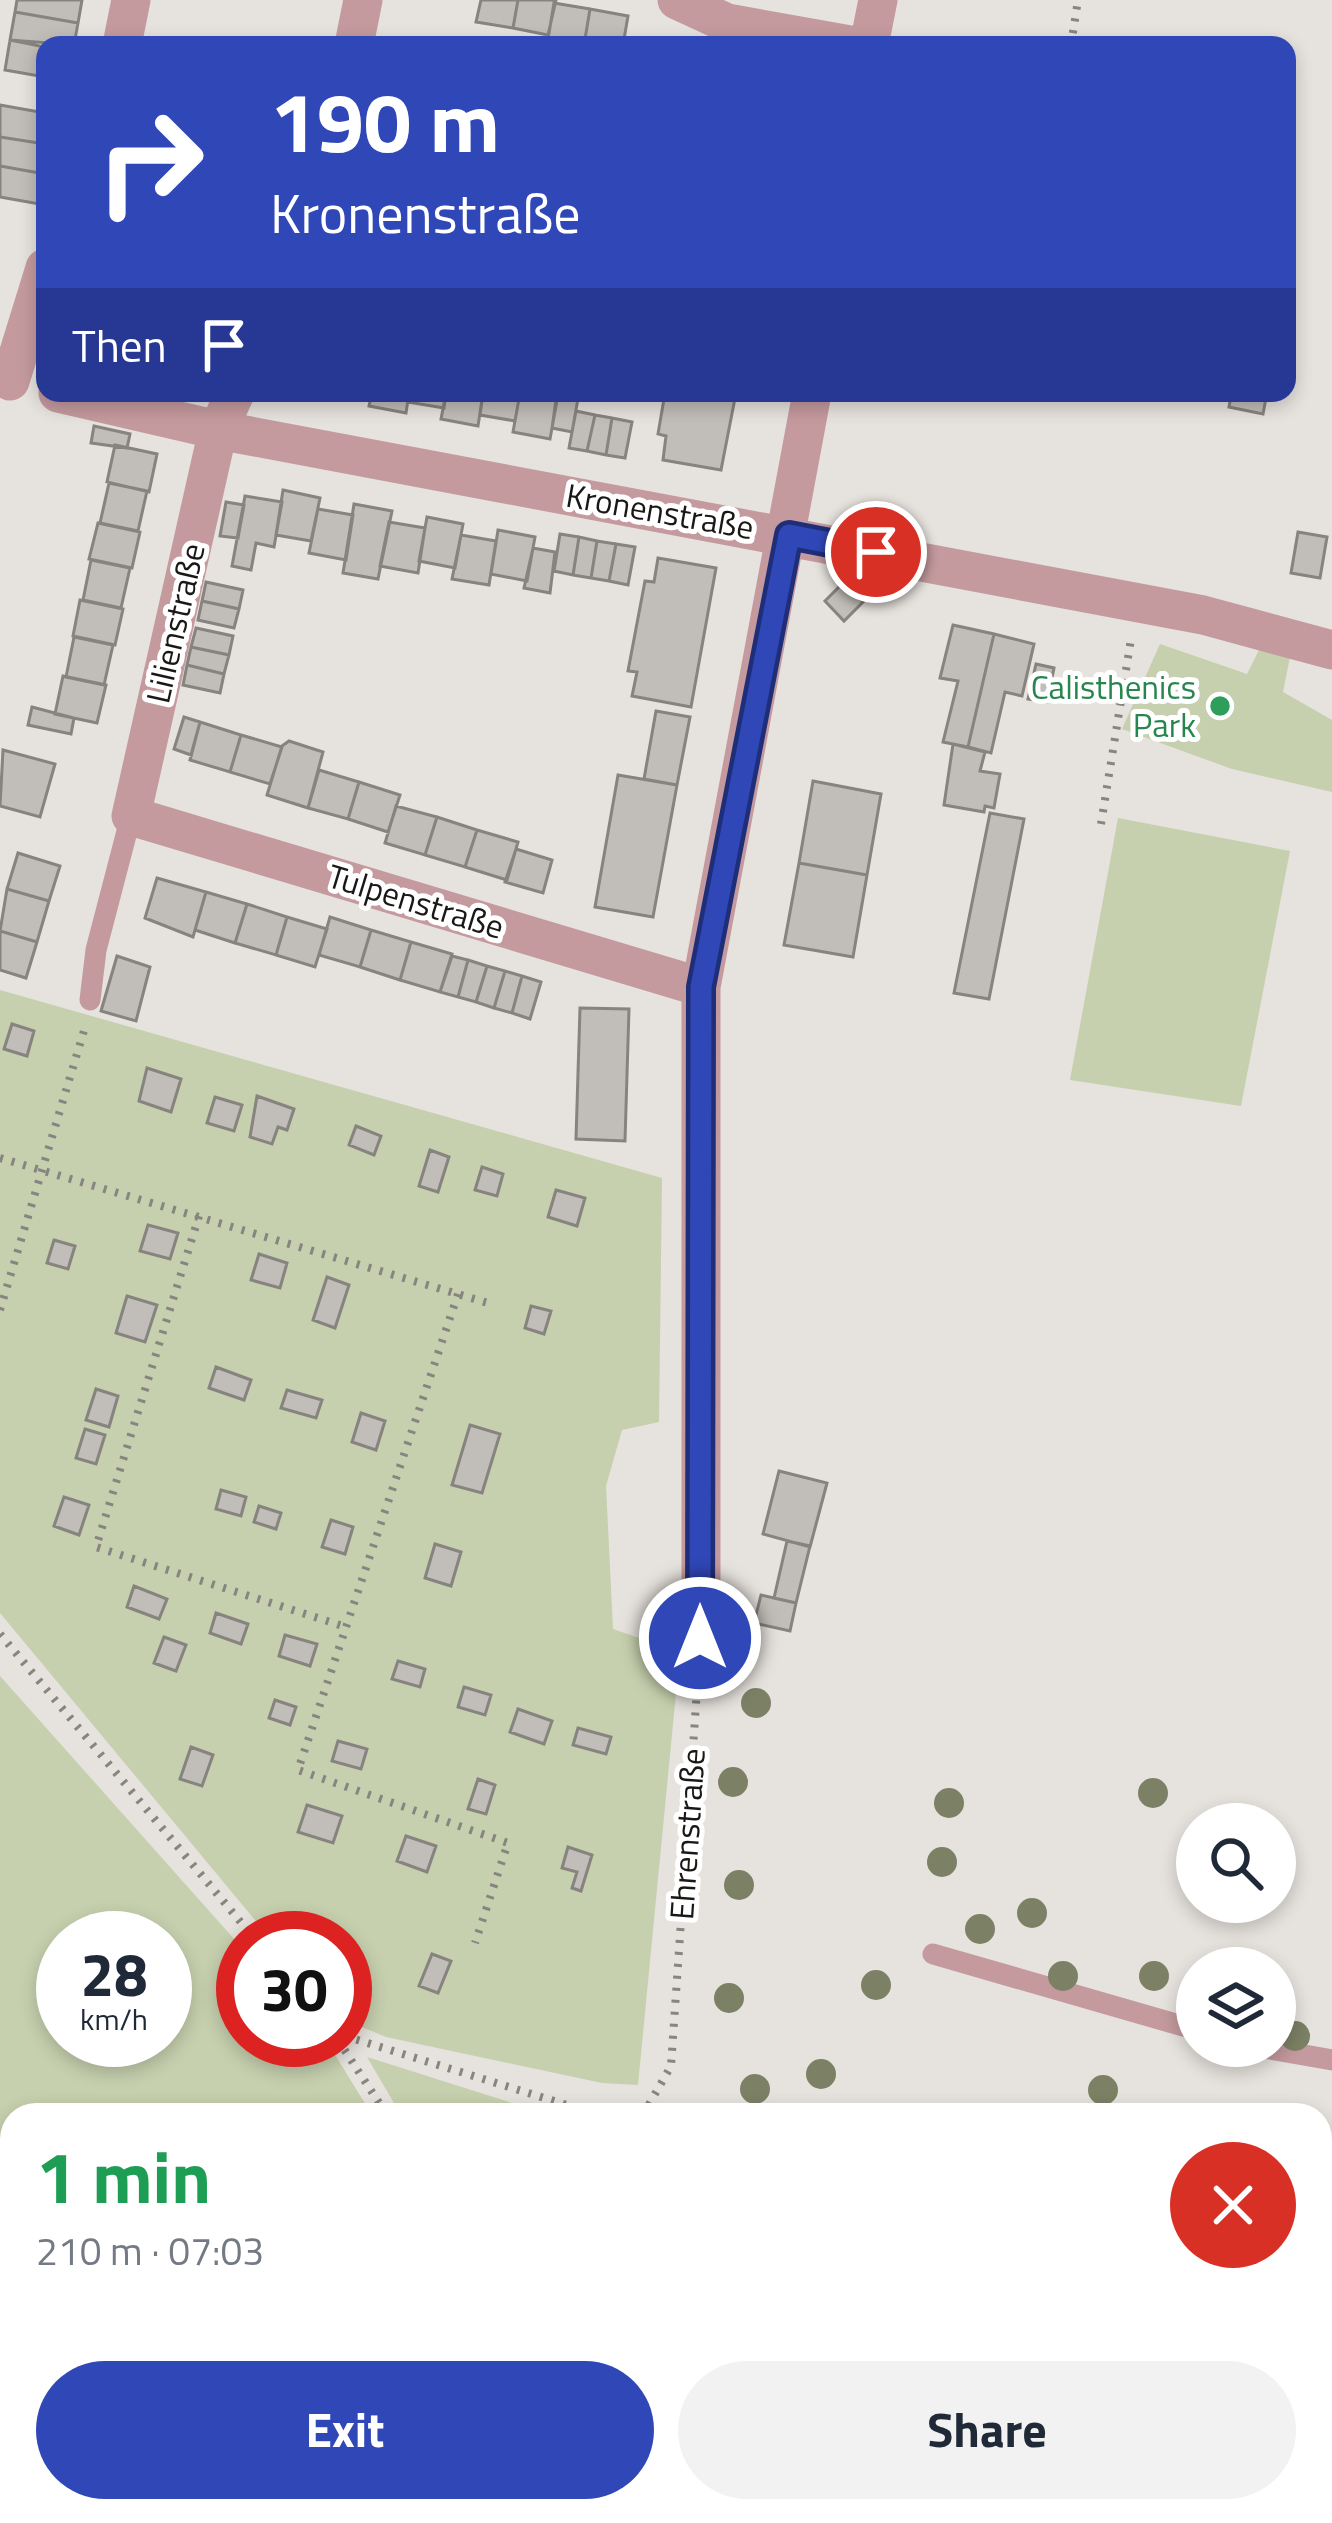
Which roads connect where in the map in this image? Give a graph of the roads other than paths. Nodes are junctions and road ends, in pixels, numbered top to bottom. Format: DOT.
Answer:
graph roads {
  1 [pos="130,0"];
  2 [pos="363,0"];
  3 [pos="677,0"];
  4 [pos="878,0"];
  5 [pos="124,36"];
  6 [pos="356,36"];
  7 [pos="802,36"];
  8 [pos="871,36"];
  9 [pos="36,306"];
  10 [pos="18,383"];
  11 [pos="97,402"];
  12 [pos="231,402"];
  13 [pos="811,402"];
  14 [pos="218,430"];
  15 [pos="789,535"];
  16 [pos="1332,650"];
  17 [pos="131,816"];
  18 [pos="701,987"];
  19 [pos="90,1000"];
  20 [pos="700,1638"];
  21 [pos="933,1954"];
  22 [pos="1176,2024"];
  23 [pos="1296,2054"];
  24 [pos="1332,2060"];
  1 -- 5 [label="street"];
  2 -- 6 [label="street"];
  3 -- 7 [label="street"];
  4 -- 8 [label="street"];
  9 -- 10 [label="street"];
  11 -- 14 [label="street, Kronenstraße"];
  12 -- 14 [label="street, Lilienstraße"];
  13 -- 15 [label="street"];
  14 -- 15 [label="street, Kronenstraße"];
  14 -- 17 [label="street, Lilienstraße"];
  15 -- 16 [label="street, Kronenstraße"];
  15 -- 18 [label="street"];
  17 -- 18 [label="street, Tulpenstraße"];
  17 -- 19 [label="lane"];
  18 -- 20 [label="street"];
  21 -- 22 [label="lane"];
  23 -- 24 [label="lane"];
}
